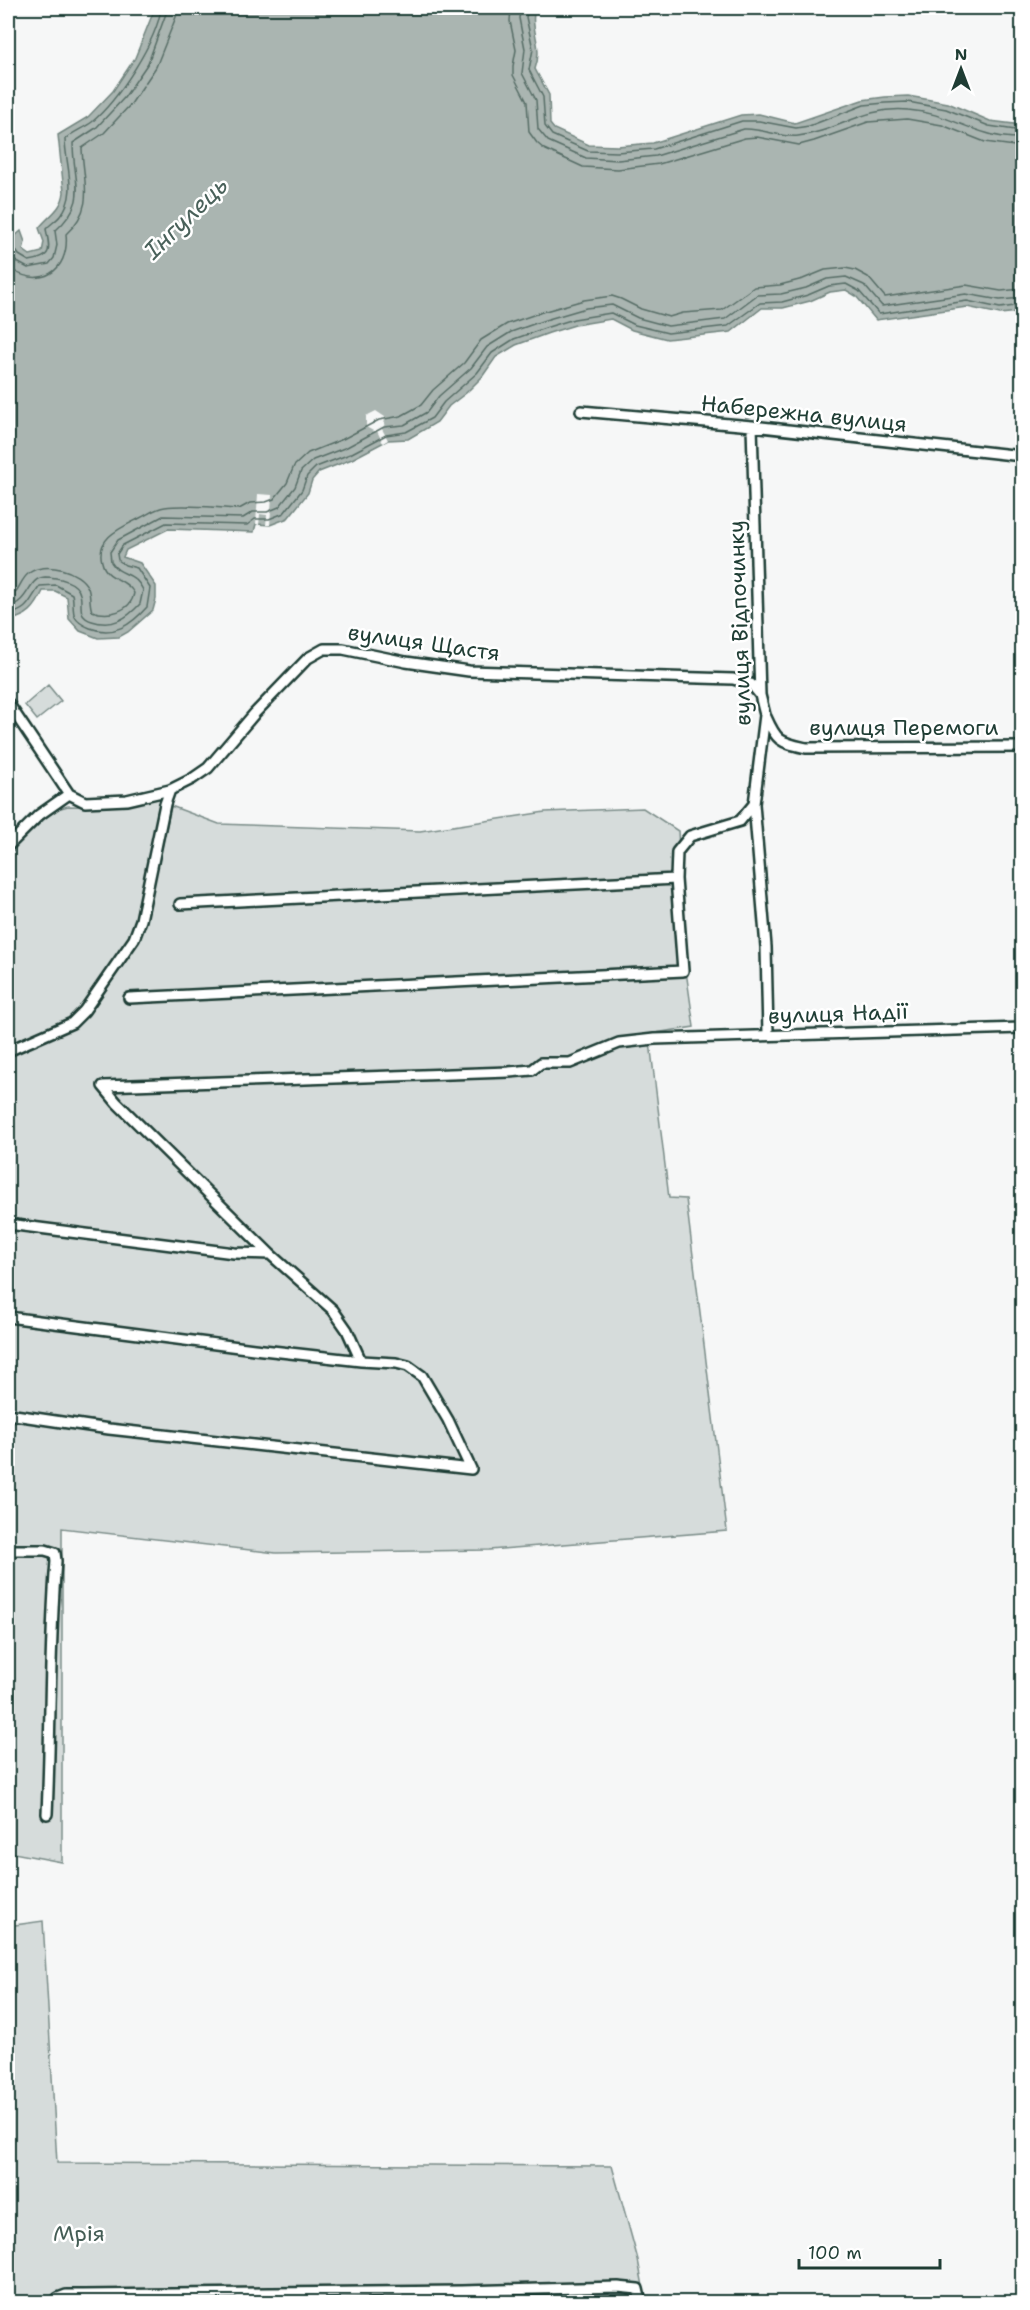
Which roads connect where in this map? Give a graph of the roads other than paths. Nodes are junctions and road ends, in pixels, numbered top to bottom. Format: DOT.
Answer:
graph roads {
  1 [pos="581,411"];
  2 [pos="752,426"];
  3 [pos="1023,456"];
  4 [pos="760,694"];
  5 [pos="8,703"];
  6 [pos="765,715"];
  7 [pos="1023,747"];
  8 [pos="170,790"];
  9 [pos="69,794"];
  10 [pos="754,804"];
  11 [pos="8,846"];
  12 [pos="676,879"];
  13 [pos="180,904"];
  14 [pos="129,998"];
  15 [pos="1023,1028"];
  16 [pos="768,1034"];
  17 [pos="8,1051"];
  18 [pos="8,1224"];
  19 [pos="270,1254"];
  20 [pos="8,1317"];
  21 [pos="361,1361"];
  22 [pos="8,1414"];
  23 [pos="8,1550"];
  24 [pos="47,1814"];
  25 [pos="55,2302"];
  26 [pos="641,2302"];
  1 -- 2 [label="street, Набережна вулиця"];
  2 -- 3 [label="street, Набережна вулиця"];
  2 -- 4 [label="street, вулиця Відпочинку"];
  4 -- 6 [label="street, вулиця Відпочинку"];
  4 -- 8 [label="street, вулиця Щастя"];
  5 -- 9 [label="street"];
  6 -- 7 [label="street, вулиця Перемоги"];
  6 -- 10 [label="street, вулиця Відпочинку"];
  8 -- 9 [label="street, вулиця Щастя"];
  8 -- 17 [label="street"];
  9 -- 11 [label="street"];
  10 -- 12 [label="street"];
  10 -- 16 [label="street, вулиця Відпочинку"];
  12 -- 13 [label="street"];
  12 -- 14 [label="street"];
  15 -- 16 [label="street, вулиця Надії"];
  16 -- 19 [label="street, вулиця Надії"];
  18 -- 19 [label="street"];
  19 -- 21 [label="street"];
  20 -- 21 [label="street"];
  21 -- 22 [label="street"];
  23 -- 24 [label="street"];
  25 -- 26 [label="street"];
}
